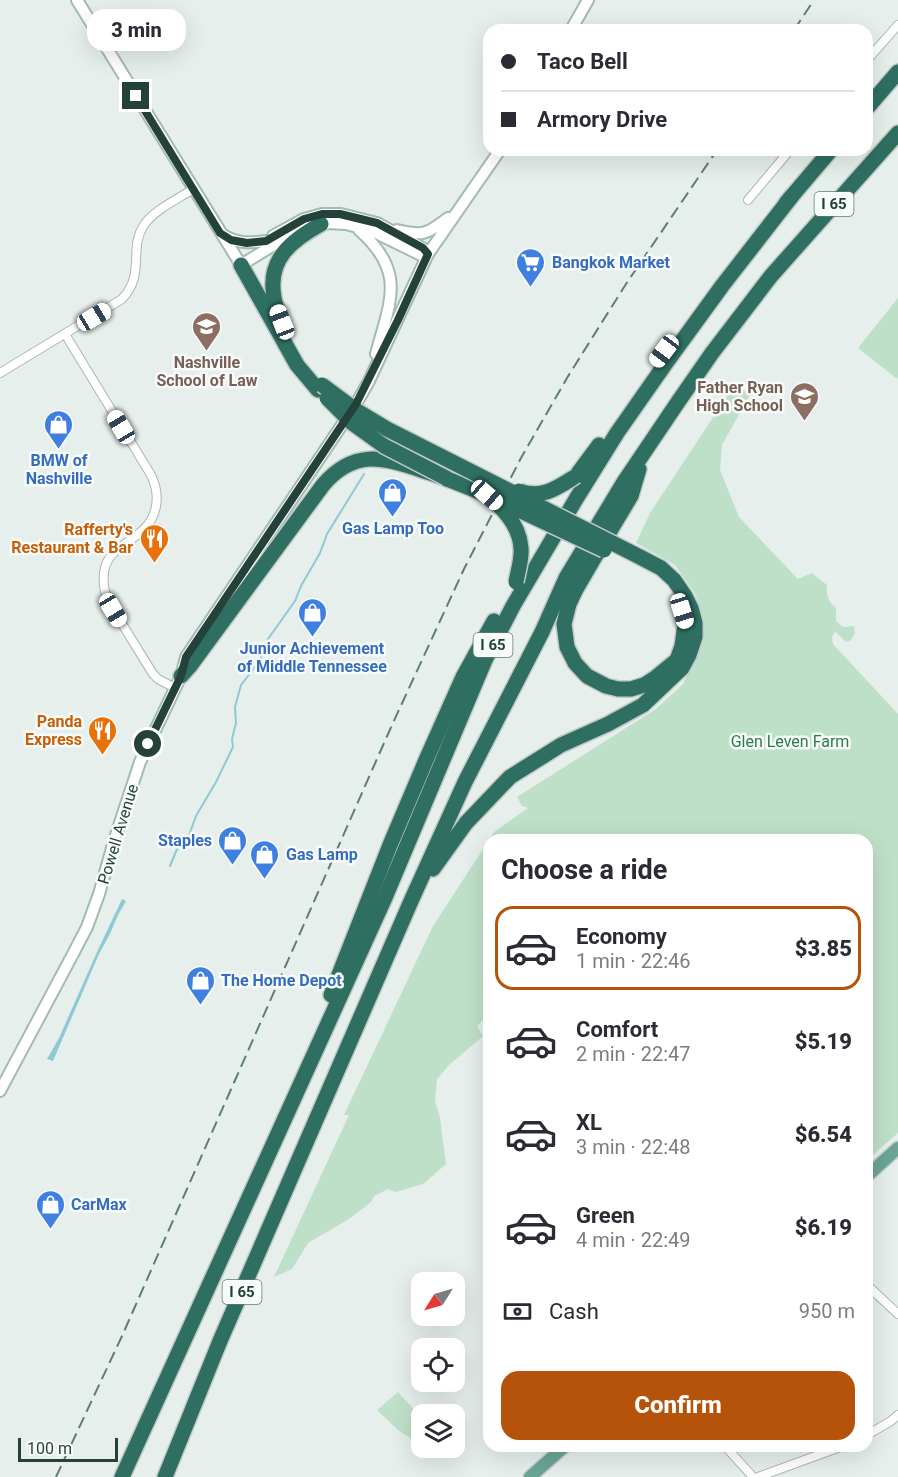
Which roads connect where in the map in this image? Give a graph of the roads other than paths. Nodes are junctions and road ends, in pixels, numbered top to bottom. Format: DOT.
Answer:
graph roads {
  1 [pos="77,0"];
  2 [pos="588,0"];
  3 [pos="575,24"];
  4 [pos="898,25"];
  5 [pos="873,53"];
  6 [pos="898,72"];
  7 [pos="873,101"];
  8 [pos="898,133"];
  9 [pos="496,156"];
  10 [pos="785,156"];
  11 [pos="826,156"];
  12 [pos="193,189"];
  13 [pos="792,195"];
  14 [pos="748,200"];
  15 [pos="458,211"];
  16 [pos="321,224"];
  17 [pos="358,228"];
  18 [pos="387,228"];
  19 [pos="220,233"];
  20 [pos="266,241"];
  21 [pos="428,254"];
  22 [pos="239,262"];
  23 [pos="283,327"];
  24 [pos="65,334"];
  25 [pos="0,373"];
  26 [pos="369,381"];
  27 [pos="320,387"];
  28 [pos="644,452"];
  29 [pos="446,477"];
  30 [pos="490,489"];
  31 [pos="639,561"];
  32 [pos="178,682"];
  33 [pos="411,901"];
  34 [pos="0,1091"];
  35 [pos="275,1140"];
  36 [pos="898,1148"];
  37 [pos="873,1171"];
  38 [pos="873,1291"];
  39 [pos="898,1314"];
  40 [pos="898,1415"];
  41 [pos="873,1432"];
  42 [pos="558,1452"];
  43 [pos="731,1452"];
  44 [pos="826,1452"];
  45 [pos="122,1477"];
  46 [pos="165,1477"];
  47 [pos="530,1477"];
  48 [pos="755,1477"];
  1 -- 12 [label="main road"];
  2 -- 3 [label="main road"];
  4 -- 5 [label="street"];
  6 -- 7 [label="highway"];
  8 -- 28 [label="highway, I 65"];
  9 -- 15 [label="main road, Powell Avenue"];
  10 -- 14 [label="street"];
  11 -- 13 [label="highway, I 65"];
  12 -- 19 [label="main road"];
  12 -- 24 [label="street"];
  13 -- 30 [label="highway, bridge"];
  13 -- 35 [label="highway, I 65"];
  15 -- 18 [label="main road"];
  15 -- 21 [label="main road, Powell Avenue"];
  16 -- 17 [label="main road"];
  16 -- 22 [label="main road"];
  16 -- 23 [label="highway"];
  17 -- 21 [label="main road"];
  17 -- 26 [label="main road"];
  18 -- 20 [label="main road"];
  18 -- 21 [label="main road"];
  19 -- 20 [label="main road"];
  19 -- 22 [label="main road"];
  20 -- 22 [label="main road"];
  21 -- 26 [label="main road, Powell Avenue"];
  22 -- 23 [label="highway"];
  22 -- 27 [label="highway"];
  23 -- 27 [label="highway"];
  24 -- 25 [label="street"];
  24 -- 32 [label="street"];
  26 -- 32 [label="main road, Powell Avenue"];
  27 -- 29 [label="highway, bridge"];
  27 -- 30 [label="highway, bridge"];
  28 -- 31 [label="highway"];
  28 -- 33 [label="highway, I 65"];
  29 -- 30 [label="highway"];
  29 -- 32 [label="highway, bridge"];
  30 -- 31 [label="highway, bridge"];
  30 -- 35 [label="highway, bridge"];
  31 -- 33 [label="highway"];
  32 -- 34 [label="main road, Powell Avenue"];
  33 -- 46 [label="highway, I 65"];
  35 -- 45 [label="highway, I 65"];
  36 -- 37 [label="main road"];
  38 -- 39 [label="street"];
  40 -- 41 [label="street"];
  42 -- 47 [label="main road"];
  43 -- 48 [label="street"];
  44 -- 48 [label="street"];
}
